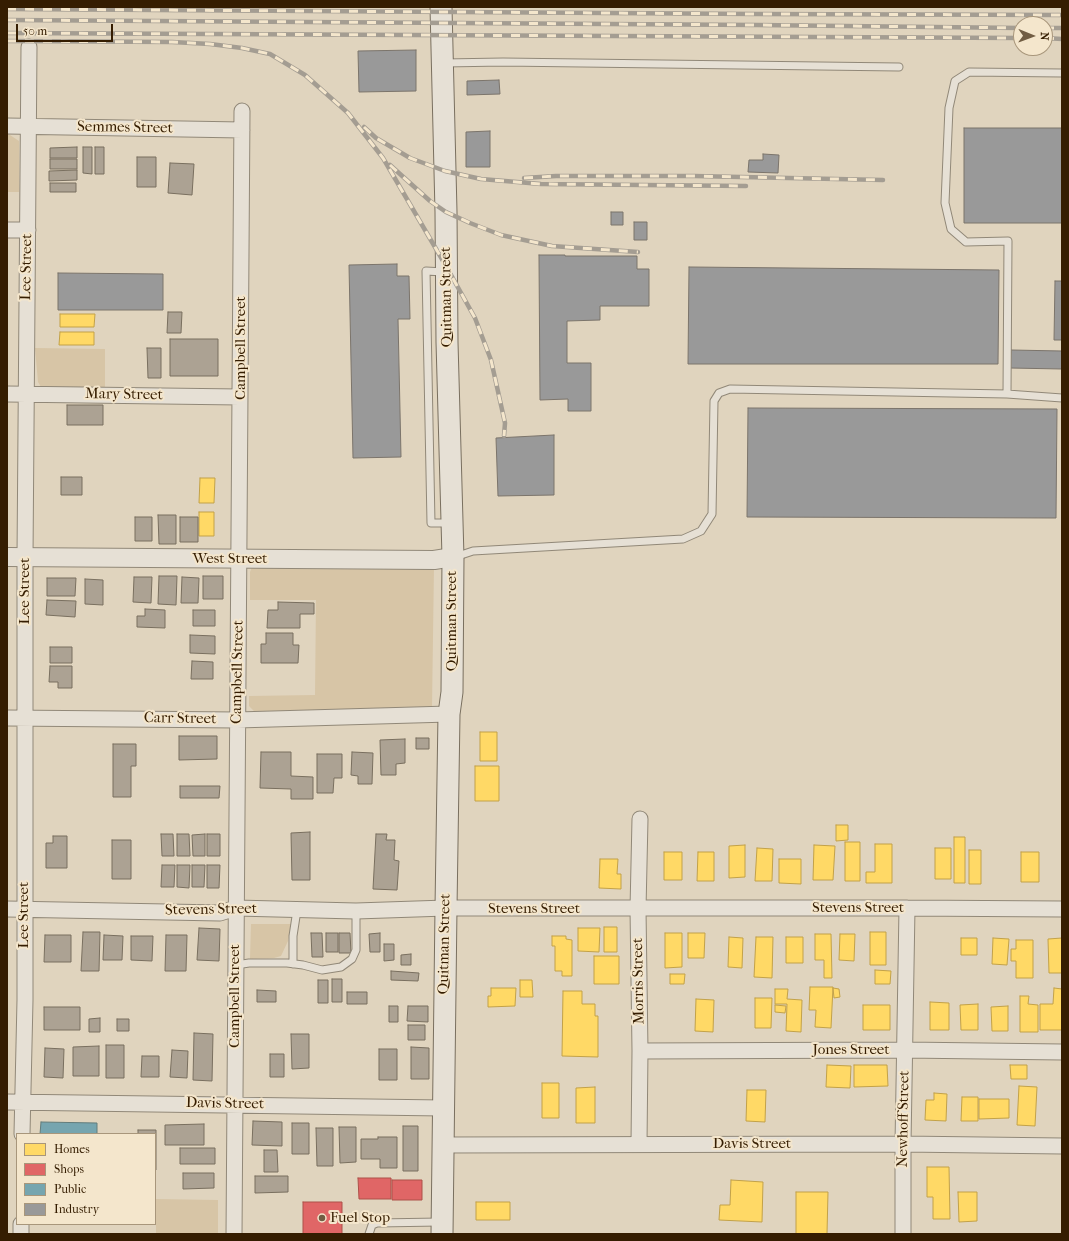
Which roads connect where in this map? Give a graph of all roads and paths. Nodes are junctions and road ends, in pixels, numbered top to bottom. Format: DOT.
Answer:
graph roads {
  1 [pos="441,7"];
  2 [pos="30,47"];
  3 [pos="442,63"];
  4 [pos="899,67"];
  5 [pos="1062,73"];
  6 [pos="242,111"];
  7 [pos="7,126"];
  8 [pos="29,126"];
  9 [pos="242,130"];
  10 [pos="7,230"];
  11 [pos="28,230"];
  12 [pos="7,394"];
  13 [pos="26,394"];
  14 [pos="1007,394"];
  15 [pos="240,396"];
  16 [pos="1062,398"];
  17 [pos="16,557"];
  18 [pos="453,557"];
  19 [pos="239,559"];
  20 [pos="449,714"];
  21 [pos="7,718"];
  22 [pos="24,718"];
  23 [pos="237,720"];
  24 [pos="640,819"];
  25 [pos="236,908"];
  26 [pos="446,908"];
  27 [pos="907,908"];
  28 [pos="7,909"];
  29 [pos="24,909"];
  30 [pos="638,909"];
  31 [pos="1062,909"];
  32 [pos="297,910"];
  33 [pos="356,911"];
  34 [pos="293,964"];
  35 [pos="236,965"];
  36 [pos="905,1050"];
  37 [pos="640,1051"];
  38 [pos="1062,1052"];
  39 [pos="7,1102"];
  40 [pos="22,1102"];
  41 [pos="234,1104"];
  42 [pos="442,1108"];
  43 [pos="22,1133"];
  44 [pos="639,1144"];
  45 [pos="903,1144"];
  46 [pos="443,1145"];
  47 [pos="1062,1146"];
  48 [pos="442,1228"];
  49 [pos="234,1234"];
  50 [pos="369,1234"];
  51 [pos="903,1234"];
  1 -- 3 [label="main road, Quitman Street"];
  2 -- 8 [label="street, Lee Street"];
  3 -- 4 [label="lane"];
  3 -- 18 [label="main road, Quitman Street"];
  5 -- 14 [label="lane"];
  6 -- 9 [label="street, Campbell Street"];
  7 -- 8 [label="street, Semmes Street"];
  8 -- 9 [label="street, Semmes Street"];
  8 -- 11 [label="street, Lee Street"];
  9 -- 15 [label="street, Campbell Street"];
  10 -- 11 [label="street"];
  11 -- 13 [label="street, Lee Street"];
  12 -- 13 [label="street, Mary Street"];
  13 -- 15 [label="street, Mary Street"];
  13 -- 17 [label="street, Lee Street"];
  14 -- 16 [label="lane"];
  14 -- 18 [label="lane"];
  15 -- 19 [label="street, Campbell Street"];
  17 -- 19 [label="street, West Street"];
  17 -- 22 [label="street, Lee Street"];
  18 -- 19 [label="street, West Street"];
  18 -- 20 [label="main road, Quitman Street"];
  19 -- 23 [label="street, Campbell Street"];
  20 -- 23 [label="street, Carr Street"];
  20 -- 26 [label="main road, Quitman Street"];
  21 -- 22 [label="street, Carr Street"];
  22 -- 23 [label="street, Carr Street"];
  22 -- 29 [label="street, Lee Street"];
  23 -- 25 [label="street, Campbell Street"];
  24 -- 30 [label="street, Morris Street"];
  25 -- 29 [label="street, Stevens Street"];
  25 -- 32 [label="street, Stevens Street"];
  25 -- 35 [label="street, Campbell Street"];
  26 -- 30 [label="street, Stevens Street"];
  26 -- 33 [label="street, Stevens Street"];
  26 -- 42 [label="main road, Quitman Street"];
  27 -- 30 [label="street, Stevens Street"];
  27 -- 31 [label="street, Stevens Street"];
  27 -- 36 [label="street, Newhoff Street"];
  28 -- 29 [label="street, Stevens Street"];
  29 -- 40 [label="street, Lee Street"];
  30 -- 37 [label="street, Morris Street"];
  32 -- 33 [label="street, Stevens Street"];
  32 -- 34 [label="lane"];
  33 -- 34 [label="lane"];
  34 -- 35 [label="lane"];
  35 -- 41 [label="street, Campbell Street"];
  36 -- 37 [label="street, Jones Street"];
  36 -- 38 [label="street, Jones Street"];
  36 -- 45 [label="street, Newhoff Street"];
  37 -- 44 [label="street, Morris Street"];
  39 -- 40 [label="street, Davis Street"];
  40 -- 41 [label="street, Davis Street"];
  40 -- 43 [label="street, Lee Street"];
  41 -- 42 [label="street, Davis Street"];
  41 -- 49 [label="street, Campbell Street"];
  42 -- 46 [label="main road, Quitman Street"];
  44 -- 45 [label="street, Davis Street"];
  44 -- 46 [label="street, Davis Street"];
  45 -- 47 [label="street, Davis Street"];
  45 -- 51 [label="street, Newhoff Street"];
  46 -- 48 [label="main road, Quitman Street"];
  48 -- 50 [label="lane"];
}
